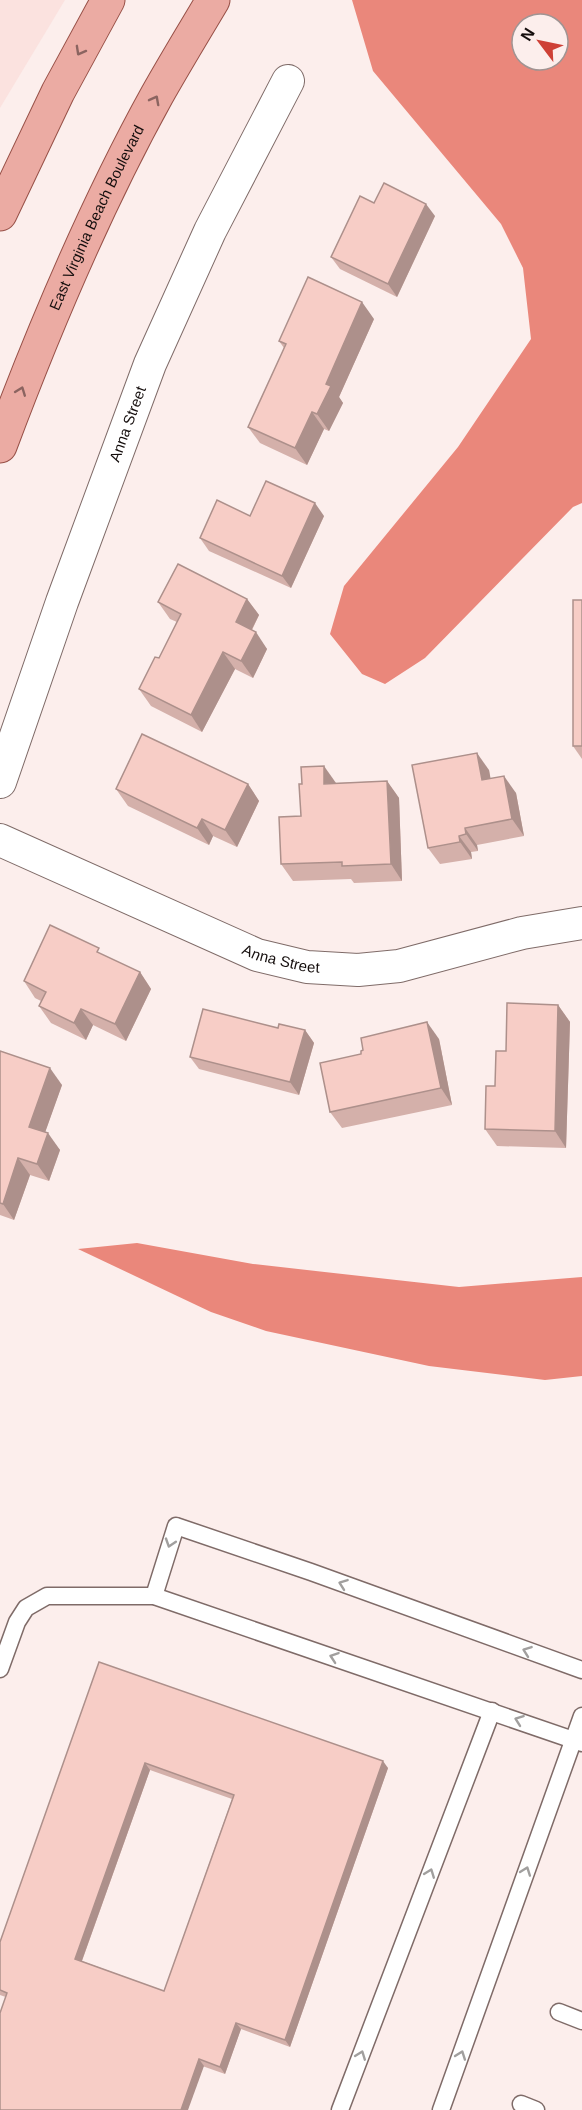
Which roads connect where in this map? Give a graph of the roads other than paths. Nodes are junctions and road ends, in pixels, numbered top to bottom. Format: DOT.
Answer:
graph roads {
  1 [pos="108,0"];
  2 [pos="213,0"];
  3 [pos="288,81"];
  4 [pos="0,214"];
  5 [pos="0,446"];
  6 [pos="0,782"];
  7 [pos="0,840"];
  8 [pos="582,923"];
  9 [pos="154,1596"];
  10 [pos="0,1669"];
  11 [pos="582,1670"];
  12 [pos="492,1711"];
  13 [pos="582,1716"];
  14 [pos="578,1741"];
  15 [pos="559,2012"];
  16 [pos="582,2021"];
  17 [pos="340,2110"];
  18 [pos="441,2110"];
  1 -- 4 [label="main road, one-way"];
  5 -- 2 [label="main road, East Virginia Beach Boulevard, one-way"];
  3 -- 6 [label="street, Anna Street"];
  7 -- 8 [label="street, Anna Street"];
  9 -- 10 [label="lane"];
  11 -- 9 [label="lane, one-way"];
  12 -- 9 [label="lane, one-way"];
  14 -- 12 [label="lane, one-way"];
  17 -- 12 [label="lane, one-way"];
  13 -- 14 [label="lane"];
  18 -- 14 [label="lane, one-way"];
  15 -- 16 [label="lane"];
}
